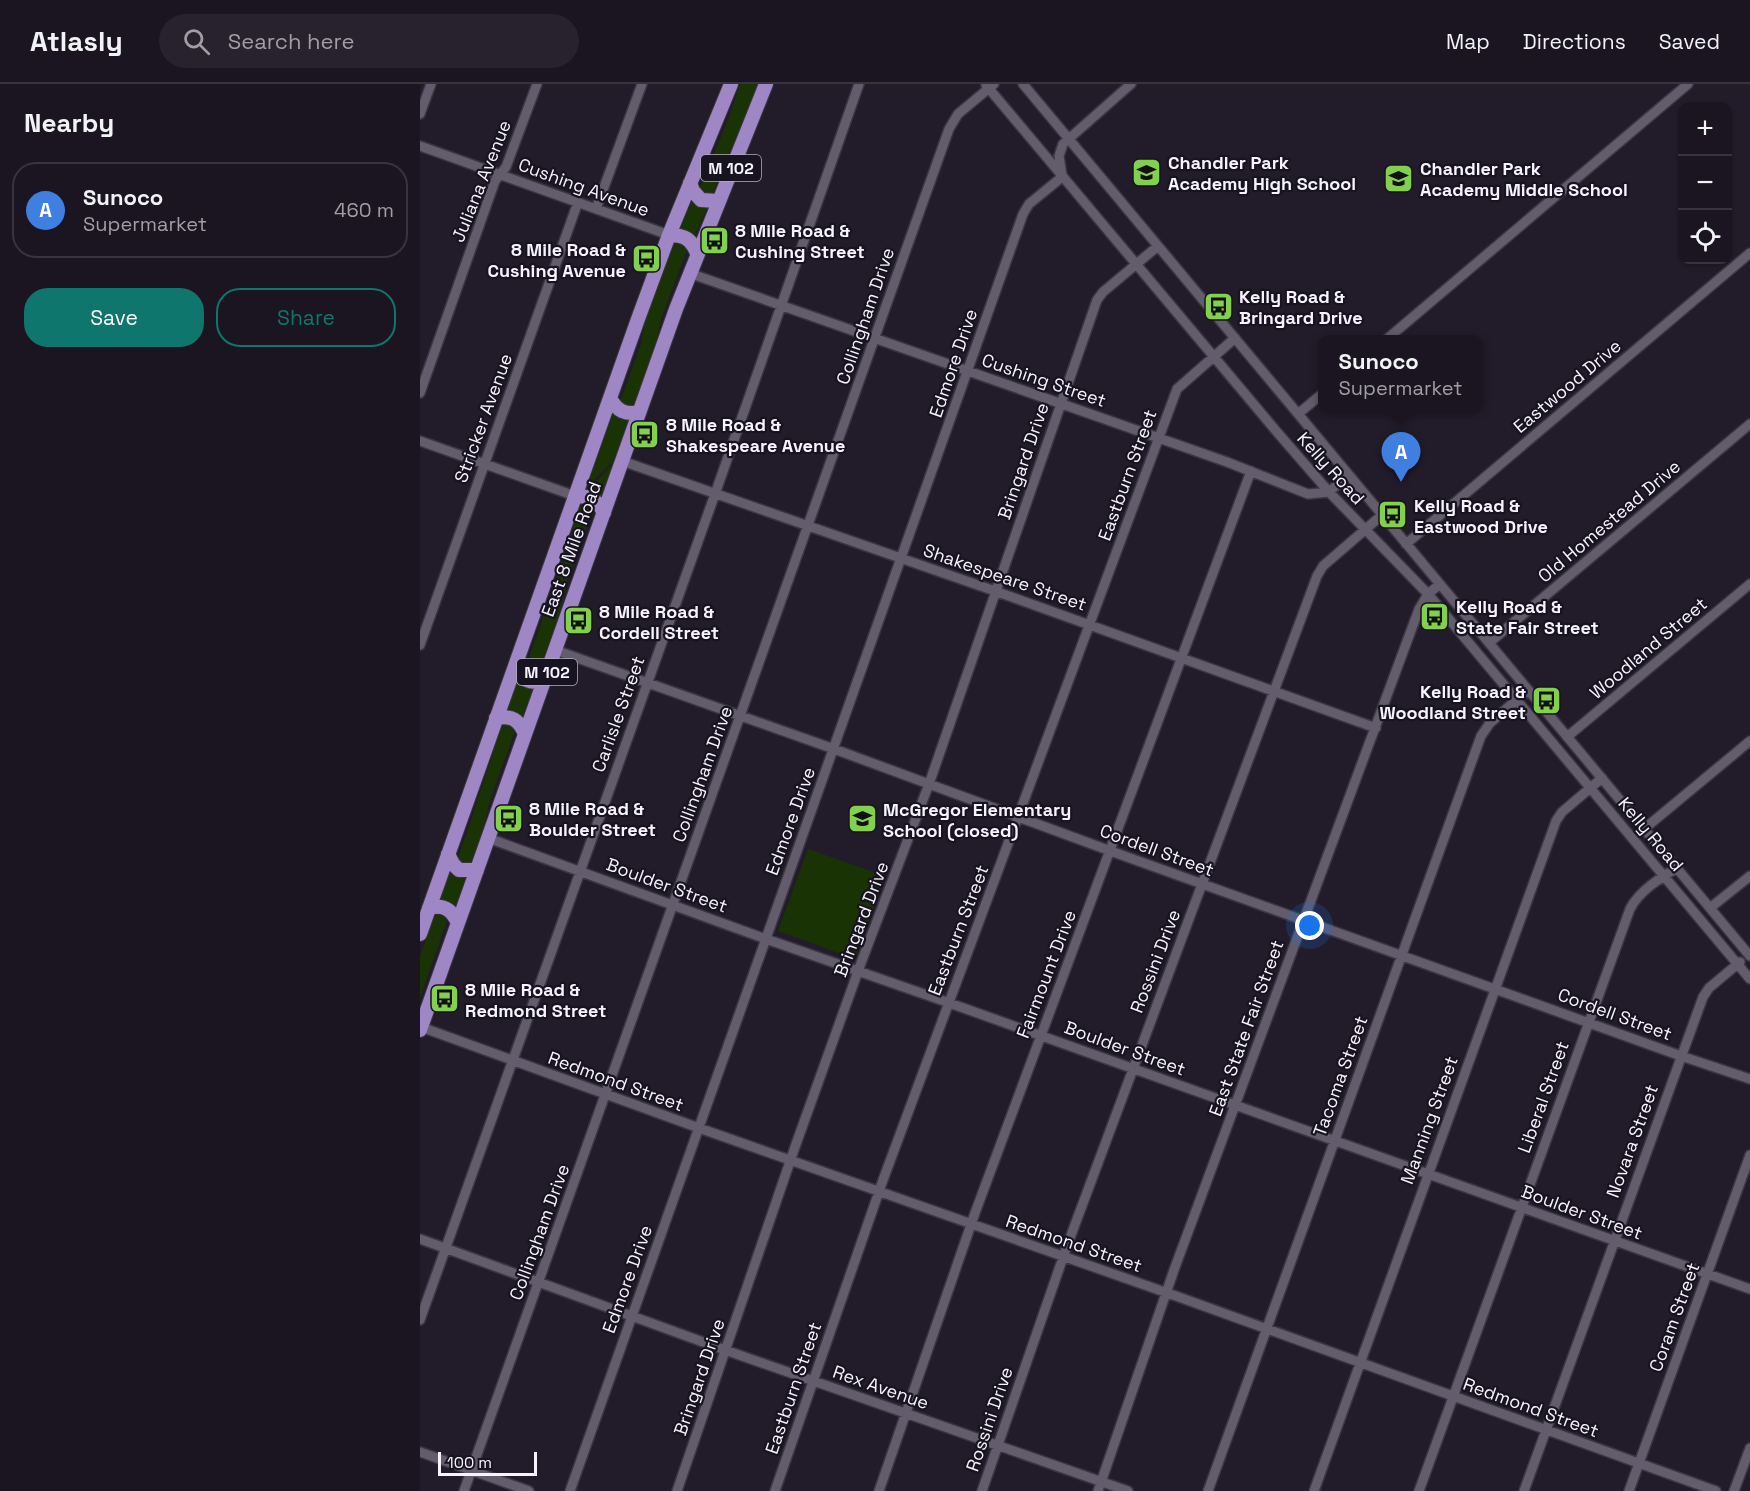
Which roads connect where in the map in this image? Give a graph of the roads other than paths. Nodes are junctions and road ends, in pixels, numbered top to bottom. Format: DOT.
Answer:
graph roads {
  1 [pos="431,84"];
  2 [pos="537,84"];
  3 [pos="642,84"];
  4 [pos="731,84"];
  5 [pos="766,84"];
  6 [pos="859,84"];
  7 [pos="1023,84"];
  8 [pos="1131,84"];
  9 [pos="1688,84"];
  10 [pos="989,85"];
  11 [pos="420,114"];
  12 [pos="1068,139"];
  13 [pos="420,146"];
  14 [pos="501,174"];
  15 [pos="1062,177"];
  16 [pos="690,183"];
  17 [pos="718,201"];
  18 [pos="578,202"];
  19 [pos="596,209"];
  20 [pos="669,235"];
  21 [pos="1158,246"];
  22 [pos="697,253"];
  23 [pos="1750,253"];
  24 [pos="1136,264"];
  25 [pos="689,273"];
  26 [pos="780,305"];
  27 [pos="1392,335"];
  28 [pos="874,338"];
  29 [pos="1235,338"];
  30 [pos="1213,357"];
  31 [pos="968,371"];
  32 [pos="420,393"];
  33 [pos="1318,397"];
  34 [pos="610,398"];
  35 [pos="1060,403"];
  36 [pos="639,412"];
  37 [pos="1298,414"];
  38 [pos="1750,424"];
  39 [pos="1158,437"];
  40 [pos="420,441"];
  41 [pos="622,461"];
  42 [pos="484,464"];
  43 [pos="1251,471"];
  44 [pos="1348,475"];
  45 [pos="1329,492"];
  46 [pos="715,494"];
  47 [pos="575,496"];
  48 [pos="604,513"];
  49 [pos="1382,515"];
  50 [pos="809,526"];
  51 [pos="1364,529"];
  52 [pos="1406,544"];
  53 [pos="901,558"];
  54 [pos="1440,584"];
  55 [pos="1750,584"];
  56 [pos="995,591"];
  57 [pos="1428,594"];
  58 [pos="1089,625"];
  59 [pos="1489,643"];
  60 [pos="420,645"];
  61 [pos="555,650"];
  62 [pos="1182,658"];
  63 [pos="515,667"];
  64 [pos="544,681"];
  65 [pos="647,683"];
  66 [pos="1274,690"];
  67 [pos="1528,690"];
  68 [pos="1516,699"];
  69 [pos="740,716"];
  70 [pos="496,718"];
  71 [pos="1376,728"];
  72 [pos="525,734"];
  73 [pos="1568,737"];
  74 [pos="1750,741"];
  75 [pos="834,749"];
  76 [pos="1602,778"];
  77 [pos="929,784"];
  78 [pos="1590,788"];
  79 [pos="1018,817"];
  80 [pos="1644,829"];
  81 [pos="488,838"];
  82 [pos="1110,851"];
  83 [pos="448,854"];
  84 [pos="1677,868"];
  85 [pos="477,870"];
  86 [pos="580,871"];
  87 [pos="1664,876"];
  88 [pos="1750,876"];
  89 [pos="1202,884"];
  90 [pos="673,905"];
  91 [pos="429,908"];
  92 [pos="1710,908"];
  93 [pos="1304,919"];
  94 [pos="458,923"];
  95 [pos="420,933"];
  96 [pos="766,939"];
  97 [pos="1402,954"];
  98 [pos="1749,955"];
  99 [pos="1737,964"];
  100 [pos="859,970"];
  101 [pos="1750,979"];
  102 [pos="1495,988"];
  103 [pos="948,1002"];
  104 [pos="1588,1021"];
  105 [pos="421,1028"];
  106 [pos="1040,1035"];
  107 [pos="1681,1056"];
  108 [pos="512,1061"];
  109 [pos="1132,1068"];
  110 [pos="1750,1079"];
  111 [pos="606,1094"];
  112 [pos="1234,1105"];
  113 [pos="699,1128"];
  114 [pos="1334,1140"];
  115 [pos="1750,1155"];
  116 [pos="791,1161"];
  117 [pos="1428,1174"];
  118 [pos="878,1192"];
  119 [pos="1521,1207"];
  120 [pos="970,1225"];
  121 [pos="420,1239"];
  122 [pos="1614,1240"];
  123 [pos="446,1248"];
  124 [pos="1063,1257"];
  125 [pos="1707,1274"];
  126 [pos="539,1282"];
  127 [pos="1750,1289"];
  128 [pos="1167,1293"];
  129 [pos="632,1316"];
  130 [pos="420,1320"];
  131 [pos="1266,1330"];
  132 [pos="725,1350"];
  133 [pos="1359,1363"];
  134 [pos="813,1381"];
  135 [pos="1452,1397"];
  136 [pos="906,1413"];
  137 [pos="1546,1430"];
  138 [pos="998,1445"];
  139 [pos="1750,1448"];
  140 [pos="420,1452"];
  141 [pos="1639,1464"];
  142 [pos="472,1470"];
  143 [pos="1100,1486"];
  144 [pos="464,1491"];
  145 [pos="529,1491"];
  146 [pos="570,1491"];
  147 [pos="677,1491"];
  148 [pos="775,1491"];
  149 [pos="879,1491"];
  150 [pos="982,1491"];
  151 [pos="1128,1491"];
  152 [pos="1208,1491"];
  153 [pos="1314,1491"];
  154 [pos="1419,1491"];
  155 [pos="1524,1491"];
  156 [pos="1629,1491"];
  157 [pos="1716,1491"];
  158 [pos="1734,1491"];
  1 -- 11 [label="street"];
  2 -- 14 [label="street, Juliana Avenue"];
  3 -- 19 [label="street"];
  4 -- 16 [label="highway, East 8 Mile Road / M 102"];
  5 -- 17 [label="highway, East 8 Mile Road / M 102"];
  6 -- 26 [label="street, Carlisle Street"];
  7 -- 12 [label="street, Kelly Road"];
  8 -- 12 [label="street"];
  9 -- 27 [label="street"];
  10 -- 15 [label="street, Kelly Road"];
  10 -- 28 [label="street, Collingham Drive"];
  12 -- 15 [label="street"];
  12 -- 21 [label="street, Kelly Road"];
  13 -- 14 [label="street, Cushing Avenue"];
  14 -- 18 [label="street, Cushing Avenue"];
  14 -- 32 [label="street, Juliana Avenue"];
  15 -- 24 [label="street, Kelly Road"];
  15 -- 31 [label="street, Edmore Drive"];
  16 -- 17 [label="highway"];
  16 -- 20 [label="highway, East 8 Mile Road / M 102"];
  17 -- 22 [label="highway, East 8 Mile Road / M 102"];
  18 -- 19 [label="street, Cushing Avenue"];
  18 -- 42 [label="street, Stricker Avenue"];
  19 -- 20 [label="street, Cushing Avenue"];
  20 -- 22 [label="highway"];
  20 -- 34 [label="highway, East 8 Mile Road / M 102"];
  21 -- 24 [label="street, Bringard Drive"];
  21 -- 29 [label="street, Kelly Road"];
  22 -- 25 [label="highway, East 8 Mile Road / M 102"];
  23 -- 52 [label="street, Eastwood Drive"];
  24 -- 30 [label="street, Kelly Road"];
  24 -- 35 [label="street, Bringard Drive"];
  25 -- 26 [label="street, Cushing Street"];
  25 -- 36 [label="highway, East 8 Mile Road / M 102"];
  26 -- 28 [label="street, Cushing Street"];
  26 -- 46 [label="street, Carlisle Street"];
  28 -- 31 [label="street, Cushing Street"];
  28 -- 50 [label="street, Collingham Drive"];
  29 -- 30 [label="street, Eastburn Street"];
  29 -- 37 [label="street, Kelly Road"];
  30 -- 39 [label="street, Eastburn Street"];
  30 -- 45 [label="street, Kelly Road"];
  31 -- 35 [label="street, Cushing Street"];
  31 -- 53 [label="street, Edmore Drive"];
  33 -- 37 [label="street"];
  34 -- 36 [label="highway"];
  34 -- 47 [label="highway, East 8 Mile Road / M 102"];
  35 -- 39 [label="street, Cushing Street"];
  35 -- 56 [label="street, Bringard Drive"];
  36 -- 41 [label="highway, East 8 Mile Road / M 102"];
  37 -- 44 [label="street, Kelly Road"];
  38 -- 59 [label="street, Old Homestead Drive"];
  39 -- 43 [label="street, Cushing Street"];
  39 -- 58 [label="street, Eastburn Street"];
  40 -- 42 [label="street"];
  41 -- 46 [label="street, Shakespeare Street"];
  41 -- 48 [label="highway, East 8 Mile Road / M 102"];
  42 -- 47 [label="street"];
  42 -- 60 [label="street, Stricker Avenue"];
  43 -- 45 [label="street, Cushing Street"];
  43 -- 62 [label="street, Fairmount Drive"];
  44 -- 45 [label="street"];
  44 -- 49 [label="street, Kelly Road"];
  45 -- 51 [label="street, Kelly Road"];
  46 -- 50 [label="street, Shakespeare Street"];
  46 -- 65 [label="street, Carlisle Street"];
  47 -- 48 [label="highway"];
  47 -- 63 [label="highway, East 8 Mile Road / M 102"];
  48 -- 61 [label="highway, East 8 Mile Road / M 102"];
  49 -- 51 [label="street, Rossini Drive"];
  49 -- 52 [label="street, Kelly Road"];
  50 -- 53 [label="street, Shakespeare Street"];
  50 -- 69 [label="street, Collingham Drive"];
  51 -- 57 [label="street, Kelly Road"];
  51 -- 66 [label="street, Rossini Drive"];
  52 -- 54 [label="street, Kelly Road"];
  53 -- 56 [label="street, Shakespeare Street"];
  53 -- 75 [label="street, Edmore Drive"];
  54 -- 57 [label="street, East State Fair Street"];
  54 -- 59 [label="street, Kelly Road"];
  55 -- 73 [label="street, Woodland Street"];
  56 -- 58 [label="street, Shakespeare Street"];
  56 -- 77 [label="street, Bringard Drive"];
  57 -- 68 [label="street, Kelly Road"];
  57 -- 71 [label="street, East State Fair Street"];
  58 -- 62 [label="street, Shakespeare Street"];
  58 -- 79 [label="street, Eastburn Street"];
  59 -- 67 [label="street, Kelly Road"];
  61 -- 64 [label="highway, East 8 Mile Road / M 102"];
  61 -- 65 [label="street, Cordell Street"];
  62 -- 66 [label="street, Shakespeare Street"];
  62 -- 82 [label="street, Fairmount Drive"];
  63 -- 64 [label="highway"];
  63 -- 70 [label="highway, East 8 Mile Road / M 102"];
  64 -- 72 [label="highway, East 8 Mile Road / M 102"];
  65 -- 69 [label="street, Cordell Street"];
  65 -- 86 [label="street, Carlisle Street"];
  66 -- 71 [label="street, Shakespeare Street"];
  66 -- 89 [label="street, Rossini Drive"];
  67 -- 68 [label="street, Tacoma Street"];
  67 -- 73 [label="street, Kelly Road"];
  68 -- 78 [label="street, Kelly Road"];
  68 -- 97 [label="street, Tacoma Street"];
  69 -- 75 [label="street, Cordell Street"];
  69 -- 90 [label="street, Collingham Drive"];
  70 -- 72 [label="highway"];
  70 -- 83 [label="highway, East 8 Mile Road / M 102"];
  71 -- 93 [label="street, East State Fair Street"];
  72 -- 81 [label="highway, East 8 Mile Road / M 102"];
  73 -- 76 [label="street, Kelly Road"];
  74 -- 80 [label="street"];
  75 -- 77 [label="street, Cordell Street"];
  75 -- 96 [label="street, Edmore Drive"];
  76 -- 78 [label="street, Manning Street"];
  76 -- 80 [label="street, Kelly Road"];
  77 -- 79 [label="street, Cordell Street"];
  77 -- 100 [label="street, Bringard Drive"];
  78 -- 87 [label="street, Kelly Road"];
  78 -- 102 [label="street, Manning Street"];
  79 -- 82 [label="street, Cordell Street"];
  79 -- 103 [label="street, Eastburn Street"];
  80 -- 84 [label="street, Kelly Road"];
  81 -- 85 [label="highway, East 8 Mile Road / M 102"];
  81 -- 86 [label="street, Boulder Street"];
  82 -- 89 [label="street, Cordell Street"];
  82 -- 106 [label="street, Fairmount Drive"];
  83 -- 85 [label="highway"];
  83 -- 91 [label="highway, East 8 Mile Road / M 102"];
  84 -- 87 [label="street, Liberal Street"];
  84 -- 92 [label="street, Kelly Road"];
  85 -- 94 [label="highway, East 8 Mile Road / M 102"];
  86 -- 90 [label="street, Boulder Street"];
  86 -- 108 [label="street, Carlisle Street"];
  87 -- 99 [label="street, Kelly Road"];
  87 -- 104 [label="street, Liberal Street"];
  88 -- 92 [label="street"];
  89 -- 93 [label="street, Cordell Street"];
  89 -- 109 [label="street, Rossini Drive"];
  90 -- 96 [label="street, Boulder Street"];
  90 -- 111 [label="street, Collingham Drive"];
  91 -- 94 [label="highway"];
  91 -- 95 [label="highway, East 8 Mile Road / M 102"];
  92 -- 98 [label="street, Kelly Road"];
  93 -- 97 [label="street, Cordell Street"];
  93 -- 112 [label="street, East State Fair Street"];
  94 -- 105 [label="highway, East 8 Mile Road / M 102"];
  96 -- 100 [label="street, Boulder Street"];
  96 -- 113 [label="street, Edmore Drive"];
  97 -- 102 [label="street, Cordell Street"];
  97 -- 114 [label="street, Tacoma Street"];
  98 -- 99 [label="street, Novara Street"];
  99 -- 101 [label="street, Kelly Road"];
  99 -- 107 [label="street, Novara Street"];
  100 -- 103 [label="street, Boulder Street"];
  100 -- 116 [label="street, Bringard Drive"];
  102 -- 104 [label="street, Cordell Street"];
  102 -- 117 [label="street, Manning Street"];
  103 -- 106 [label="street, Boulder Street"];
  103 -- 118 [label="street, Eastburn Street"];
  104 -- 107 [label="street, Cordell Street"];
  104 -- 119 [label="street, Liberal Street"];
  105 -- 108 [label="street, Redmond Street"];
  106 -- 109 [label="street, Boulder Street"];
  106 -- 120 [label="street, Fairmount Drive"];
  107 -- 110 [label="street, Cordell Street"];
  107 -- 122 [label="street, Novara Street"];
  108 -- 111 [label="street, Redmond Street"];
  108 -- 123 [label="street, Carlisle Street"];
  109 -- 112 [label="street, Boulder Street"];
  109 -- 124 [label="street, Rossini Drive"];
  111 -- 113 [label="street, Redmond Street"];
  111 -- 126 [label="street, Collingham Drive"];
  112 -- 114 [label="street, Boulder Street"];
  112 -- 128 [label="street, East State Fair Street"];
  113 -- 116 [label="street, Redmond Street"];
  113 -- 129 [label="street, Edmore Drive"];
  114 -- 117 [label="street, Boulder Street"];
  114 -- 131 [label="street, Tacoma Street"];
  115 -- 125 [label="street, Coram Street"];
  116 -- 118 [label="street, Redmond Street"];
  116 -- 132 [label="street, Bringard Drive"];
  117 -- 119 [label="street, Boulder Street"];
  117 -- 133 [label="street, Manning Street"];
  118 -- 120 [label="street, Redmond Street"];
  118 -- 134 [label="street, Eastburn Street"];
  119 -- 122 [label="street, Boulder Street"];
  119 -- 135 [label="street, Liberal Street"];
  120 -- 124 [label="street, Redmond Street"];
  120 -- 136 [label="street, Fairmount Drive"];
  121 -- 123 [label="street, Rex Avenue"];
  122 -- 125 [label="street, Boulder Street"];
  122 -- 137 [label="street, Novara Street"];
  123 -- 126 [label="street, Rex Avenue"];
  123 -- 130 [label="street, Carlisle Street"];
  124 -- 128 [label="street, Redmond Street"];
  124 -- 138 [label="street, Rossini Drive"];
  125 -- 127 [label="street, Boulder Street"];
  125 -- 141 [label="street, Coram Street"];
  126 -- 129 [label="street, Rex Avenue"];
  126 -- 142 [label="street, Collingham Drive"];
  128 -- 131 [label="street, Redmond Street"];
  128 -- 143 [label="street, East State Fair Street"];
  129 -- 132 [label="street, Rex Avenue"];
  129 -- 146 [label="street, Edmore Drive"];
  131 -- 133 [label="street, Redmond Street"];
  131 -- 152 [label="street, Tacoma Street"];
  132 -- 134 [label="street, Rex Avenue"];
  132 -- 147 [label="street, Bringard Drive"];
  133 -- 135 [label="street, Redmond Street"];
  133 -- 153 [label="street, Manning Street"];
  134 -- 136 [label="street, Rex Avenue"];
  134 -- 148 [label="street, Eastburn Street"];
  135 -- 137 [label="street, Redmond Street"];
  135 -- 154 [label="street, Liberal Street"];
  136 -- 138 [label="street, Rex Avenue"];
  136 -- 149 [label="street, Fairmount Drive"];
  137 -- 141 [label="street, Redmond Street"];
  137 -- 155 [label="street, Novara Street"];
  138 -- 143 [label="street, Rex Avenue"];
  138 -- 150 [label="street, Rossini Drive"];
  139 -- 158 [label="street"];
  140 -- 142 [label="street"];
  141 -- 156 [label="street, Coram Street"];
  141 -- 157 [label="street, Redmond Street"];
  142 -- 144 [label="street, Collingham Drive"];
  142 -- 145 [label="street"];
  143 -- 151 [label="street, Rex Avenue"];
}
